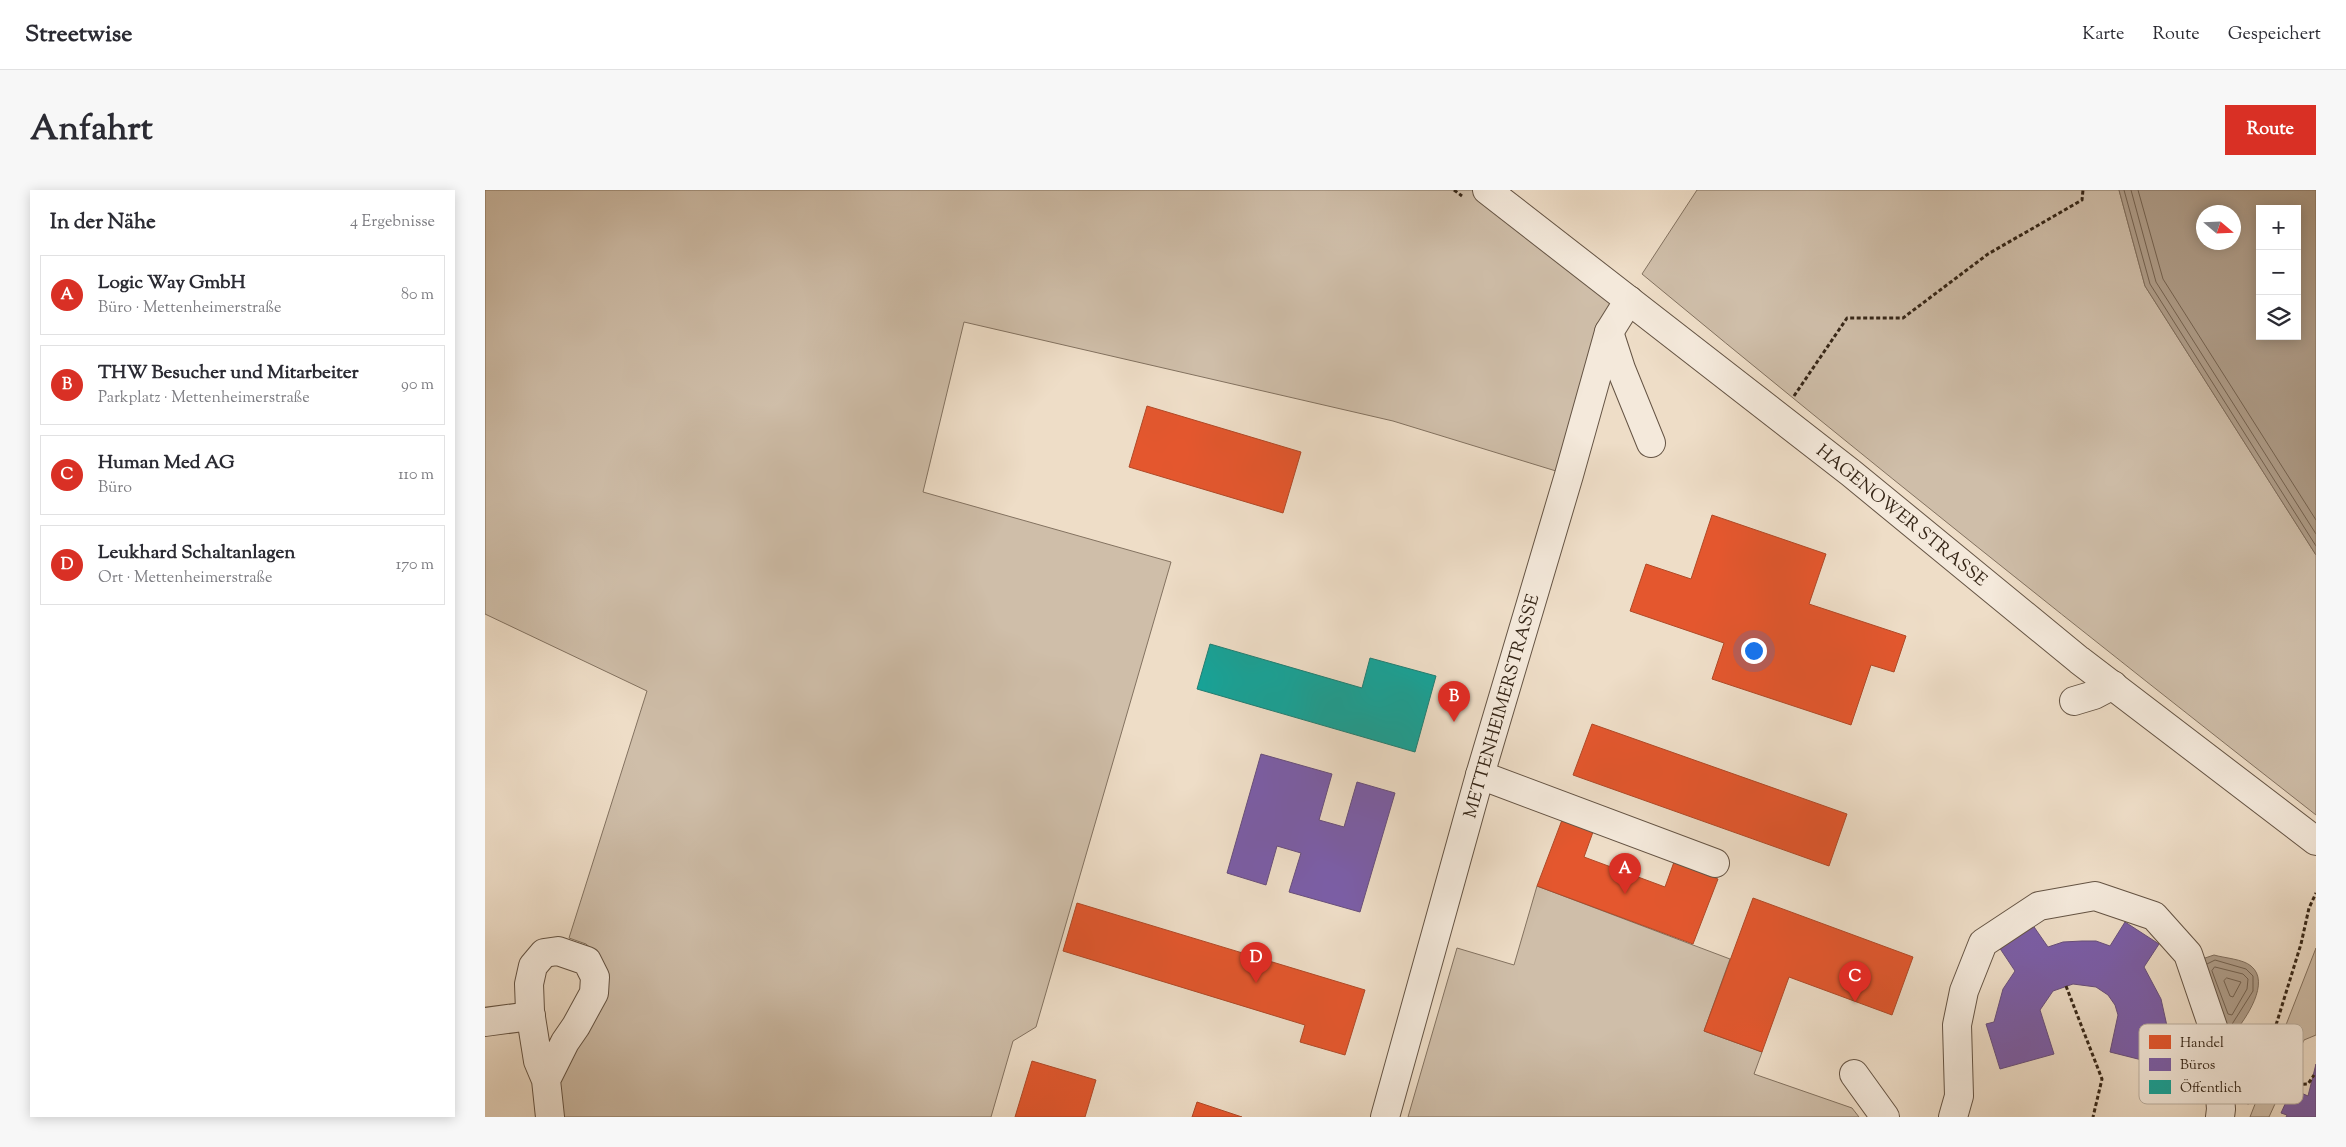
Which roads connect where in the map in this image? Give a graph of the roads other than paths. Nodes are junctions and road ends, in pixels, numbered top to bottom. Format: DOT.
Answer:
graph roads {
  1 [pos="1487,190"];
  2 [pos="1629,300"];
  3 [pos="1609,332"];
  4 [pos="1651,443"];
  5 [pos="2113,686"];
  6 [pos="2074,701"];
  7 [pos="1480,775"];
  8 [pos="2316,841"];
  9 [pos="1715,863"];
  10 [pos="531,1016"];
  11 [pos="485,1022"];
  12 [pos="2212,1024"];
  13 [pos="1854,1074"];
  14 [pos="547,1080"];
  15 [pos="2221,1104"];
  16 [pos="2230,1111"];
  17 [pos="550,1117"];
  18 [pos="1385,1117"];
  19 [pos="1885,1117"];
  20 [pos="1953,1117"];
  1 -- 2 [label="street, HAGENOWER STRASSE"];
  2 -- 3 [label="street, METTENHEIMERSTRASSE"];
  2 -- 5 [label="street, HAGENOWER STRASSE"];
  3 -- 4 [label="street"];
  3 -- 7 [label="street, METTENHEIMERSTRASSE"];
  5 -- 6 [label="street"];
  5 -- 8 [label="street, HAGENOWER STRASSE"];
  7 -- 9 [label="street"];
  7 -- 18 [label="street, METTENHEIMERSTRASSE"];
  10 -- 11 [label="street"];
  10 -- 14 [label="street"];
  10 -- 14 [label="street"];
  12 -- 20 [label="street"];
  13 -- 19 [label="street"];
  14 -- 17 [label="street"];
  15 -- 16 [label="street"];
}
